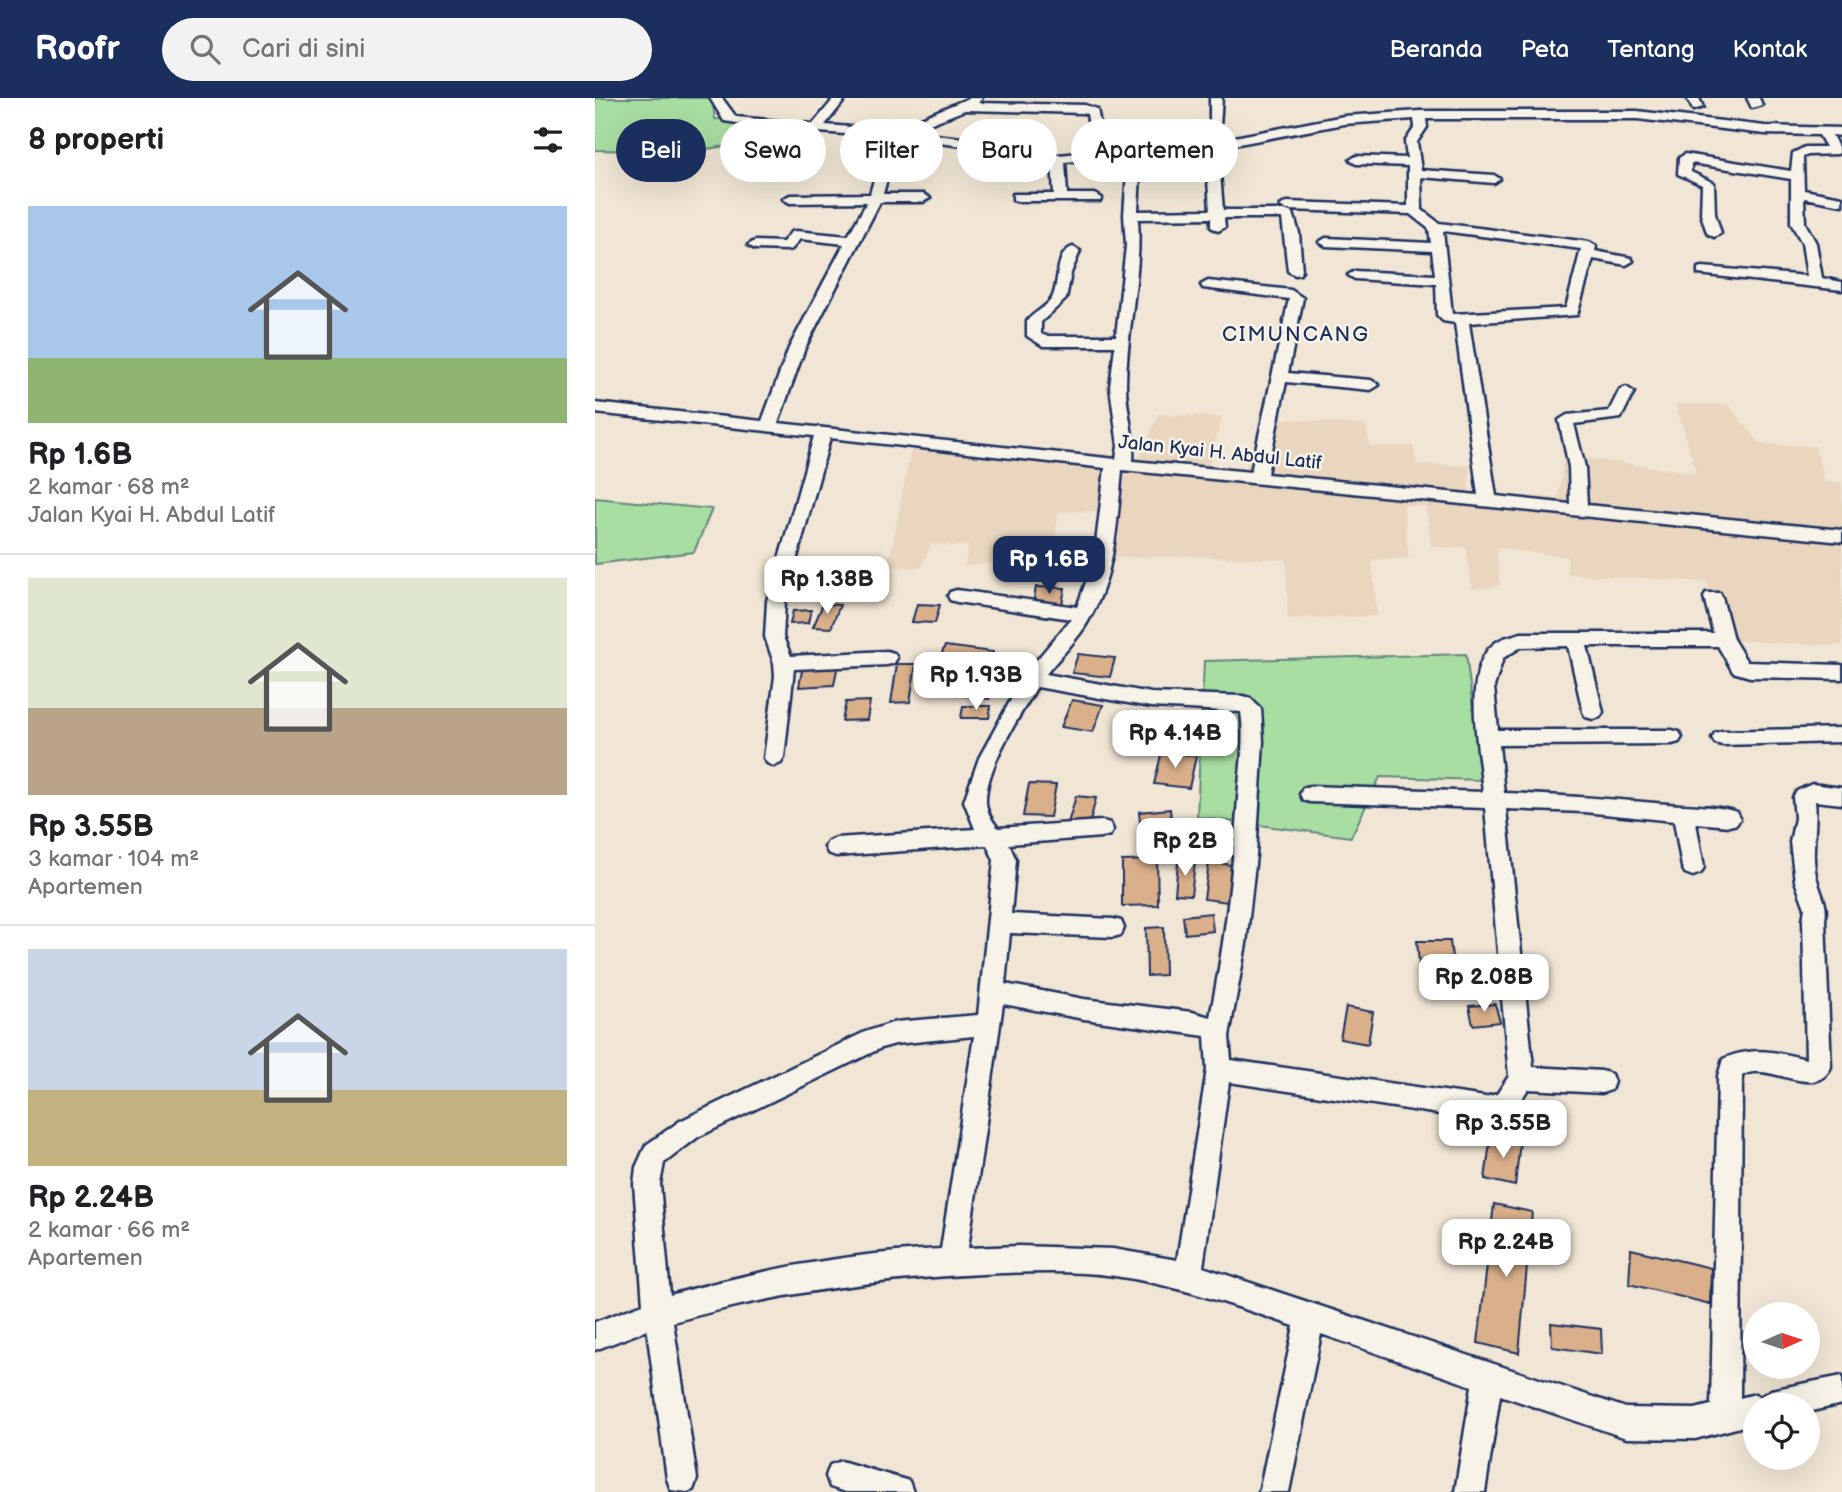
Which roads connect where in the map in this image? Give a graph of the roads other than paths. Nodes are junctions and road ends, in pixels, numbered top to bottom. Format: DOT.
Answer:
graph roads {
  1 [pos="716,98"];
  2 [pos="836,98"];
  3 [pos="976,98"];
  4 [pos="1216,98"];
  5 [pos="964,106"];
  6 [pos="1420,115"];
  7 [pos="731,119"];
  8 [pos="823,119"];
  9 [pos="931,119"];
  10 [pos="1095,119"];
  11 [pos="1216,119"];
  12 [pos="1824,132"];
  13 [pos="1842,132"];
  14 [pos="943,140"];
  15 [pos="1238,140"];
  16 [pos="1071,158"];
  17 [pos="1058,159"];
  18 [pos="1356,160"];
  19 [pos="1414,168"];
  20 [pos="1796,176"];
  21 [pos="1494,179"];
  22 [pos="880,182"];
  23 [pos="1133,182"];
  24 [pos="1214,182"];
  25 [pos="1796,193"];
  26 [pos="1018,197"];
  27 [pos="923,198"];
  28 [pos="1061,198"];
  29 [pos="1095,198"];
  30 [pos="790,199"];
  31 [pos="875,200"];
  32 [pos="1842,201"];
  33 [pos="1287,206"];
  34 [pos="1415,210"];
  35 [pos="1131,215"];
  36 [pos="1217,220"];
  37 [pos="1436,227"];
  38 [pos="1714,233"];
  39 [pos="855,241"];
  40 [pos="1327,242"];
  41 [pos="755,245"];
  42 [pos="1439,247"];
  43 [pos="1073,251"];
  44 [pos="1587,254"];
  45 [pos="1626,261"];
  46 [pos="1295,271"];
  47 [pos="1703,271"];
  48 [pos="1355,275"];
  49 [pos="1443,280"];
  50 [pos="1815,281"];
  51 [pos="1208,285"];
  52 [pos="1842,286"];
  53 [pos="1461,319"];
  54 [pos="1121,341"];
  55 [pos="1278,377"];
  56 [pos="1371,385"];
  57 [pos="1626,392"];
  58 [pos="595,408"];
  59 [pos="768,427"];
  60 [pos="823,433"];
  61 [pos="1119,464"];
  62 [pos="1258,477"];
  63 [pos="1488,502"];
  64 [pos="1579,510"];
  65 [pos="1842,536"];
  66 [pos="957,596"];
  67 [pos="1713,597"];
  68 [pos="1083,614"];
  69 [pos="1576,639"];
  70 [pos="1724,639"];
  71 [pos="887,658"];
  72 [pos="784,663"];
  73 [pos="1842,672"];
  74 [pos="1032,680"];
  75 [pos="1593,712"];
  76 [pos="1842,735"];
  77 [pos="1672,737"];
  78 [pos="1489,738"];
  79 [pos="1722,738"];
  80 [pos="774,758"];
  81 [pos="1310,794"];
  82 [pos="1842,796"];
  83 [pos="1493,801"];
  84 [pos="1683,813"];
  85 [pos="1730,818"];
  86 [pos="1102,829"];
  87 [pos="989,835"];
  88 [pos="836,847"];
  89 [pos="1693,867"];
  90 [pos="1000,923"];
  91 [pos="1113,928"];
  92 [pos="993,992"];
  93 [pos="989,1024"];
  94 [pos="1219,1032"];
  95 [pos="1219,1069"];
  96 [pos="1522,1078"];
  97 [pos="1602,1082"];
  98 [pos="952,1262"];
  99 [pos="1188,1276"];
  100 [pos="657,1312"];
  101 [pos="1310,1318"];
  102 [pos="595,1336"];
  103 [pos="1488,1377"];
  104 [pos="1842,1390"];
  105 [pos="1820,1395"];
  106 [pos="1743,1412"];
  107 [pos="1725,1417"];
  108 [pos="841,1476"];
  109 [pos="682,1479"];
  110 [pos="898,1492"];
  111 [pos="1274,1492"];
  112 [pos="1470,1492"];
  1 -- 7 [label="street"];
  2 -- 8 [label="street"];
  3 -- 5 [label="street"];
  4 -- 11 [label="street"];
  5 -- 9 [label="street"];
  5 -- 10 [label="street"];
  6 -- 12 [label="street"];
  6 -- 15 [label="street"];
  6 -- 19 [label="street"];
  12 -- 13 [label="street"];
  12 -- 20 [label="street"];
  14 -- 17 [label="street"];
  16 -- 17 [label="street"];
  17 -- 28 [label="street"];
  18 -- 19 [label="street"];
  19 -- 21 [label="street"];
  19 -- 34 [label="street"];
  20 -- 25 [label="street"];
  20 -- 38 [label="street"];
  22 -- 31 [label="street"];
  23 -- 35 [label="street"];
  24 -- 36 [label="street"];
  25 -- 32 [label="street"];
  25 -- 50 [label="street"];
  26 -- 28 [label="street"];
  27 -- 31 [label="street"];
  28 -- 29 [label="street"];
  30 -- 31 [label="street"];
  31 -- 39 [label="street"];
  33 -- 34 [label="street"];
  34 -- 37 [label="street"];
  35 -- 36 [label="street"];
  35 -- 54 [label="street"];
  36 -- 46 [label="street"];
  37 -- 42 [label="street"];
  37 -- 44 [label="street"];
  39 -- 41 [label="street"];
  39 -- 59 [label="street"];
  40 -- 42 [label="street"];
  42 -- 49 [label="street"];
  43 -- 54 [label="street"];
  44 -- 45 [label="street"];
  44 -- 53 [label="street"];
  47 -- 50 [label="street"];
  48 -- 49 [label="street"];
  49 -- 53 [label="street"];
  50 -- 52 [label="street"];
  51 -- 55 [label="street"];
  53 -- 63 [label="street"];
  54 -- 61 [label="street"];
  55 -- 56 [label="street"];
  55 -- 62 [label="street"];
  57 -- 64 [label="street"];
  58 -- 59 [label="street, Jalan Kyai H. Abdul Latif"];
  59 -- 60 [label="street, Jalan Kyai H. Abdul Latif"];
  60 -- 61 [label="street, Jalan Kyai H. Abdul Latif"];
  60 -- 72 [label="street"];
  61 -- 62 [label="street, Jalan Kyai H. Abdul Latif"];
  61 -- 68 [label="street"];
  62 -- 63 [label="street, Jalan Kyai H. Abdul Latif"];
  63 -- 64 [label="street, Jalan Kyai H. Abdul Latif"];
  64 -- 65 [label="street, Jalan Kyai H. Abdul Latif"];
  66 -- 68 [label="street"];
  67 -- 70 [label="street"];
  68 -- 74 [label="street"];
  69 -- 70 [label="street"];
  69 -- 75 [label="street"];
  69 -- 78 [label="street"];
  70 -- 73 [label="street"];
  71 -- 72 [label="street"];
  72 -- 80 [label="street"];
  74 -- 87 [label="street"];
  74 -- 94 [label="street"];
  76 -- 79 [label="street"];
  77 -- 78 [label="street"];
  78 -- 83 [label="street"];
  81 -- 83 [label="street"];
  82 -- 107 [label="street"];
  83 -- 84 [label="street"];
  83 -- 96 [label="street"];
  84 -- 85 [label="street"];
  84 -- 89 [label="street"];
  86 -- 87 [label="street"];
  87 -- 88 [label="street"];
  87 -- 90 [label="street"];
  90 -- 91 [label="street"];
  90 -- 92 [label="street"];
  92 -- 93 [label="street"];
  92 -- 94 [label="street"];
  93 -- 98 [label="street"];
  93 -- 100 [label="street"];
  94 -- 95 [label="street"];
  95 -- 96 [label="street"];
  95 -- 99 [label="street"];
  96 -- 97 [label="street"];
  98 -- 99 [label="street"];
  98 -- 100 [label="street"];
  99 -- 101 [label="street"];
  100 -- 102 [label="street"];
  100 -- 109 [label="street"];
  101 -- 103 [label="street"];
  101 -- 111 [label="street"];
  103 -- 107 [label="street"];
  103 -- 112 [label="street"];
  104 -- 105 [label="street"];
  106 -- 107 [label="street"];
  108 -- 110 [label="street"];
}
